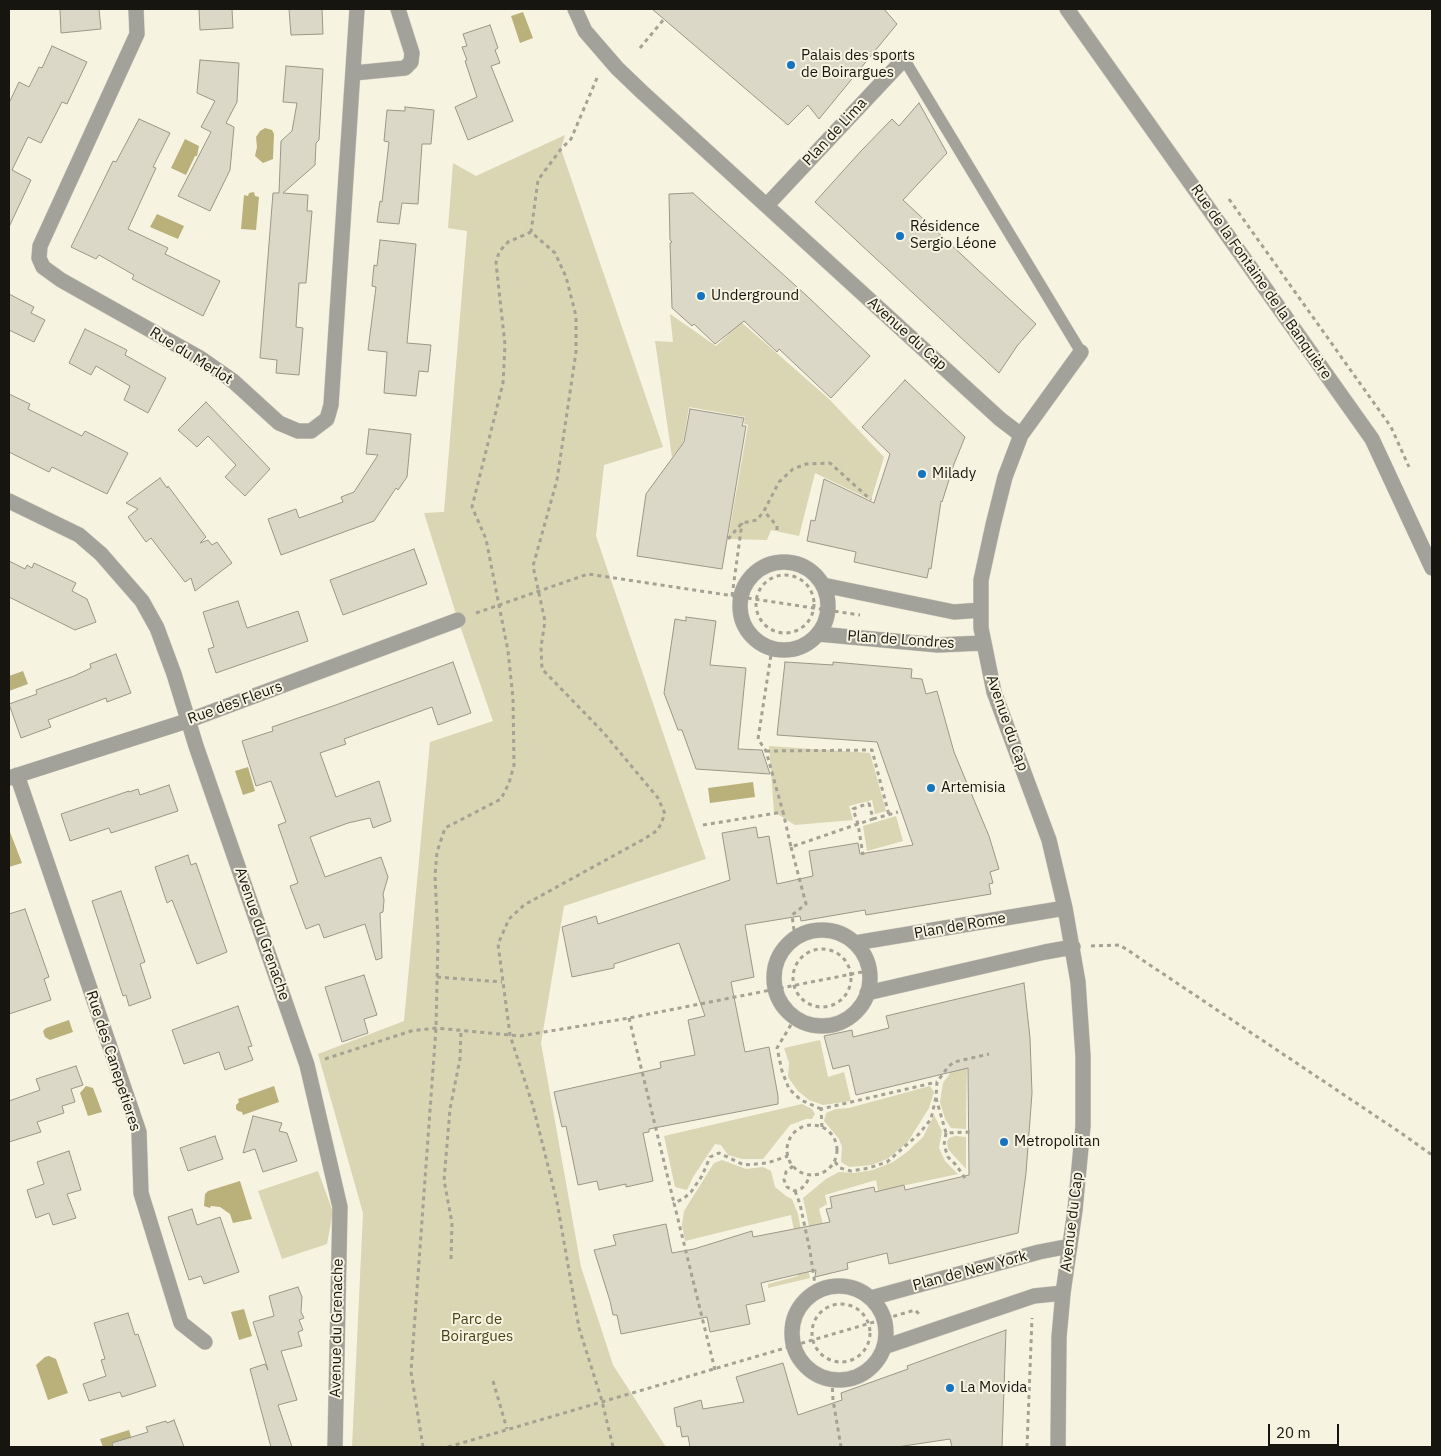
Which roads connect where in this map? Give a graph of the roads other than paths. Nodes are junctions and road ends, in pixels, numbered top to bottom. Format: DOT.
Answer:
graph roads {
  1 [pos="136,9"];
  2 [pos="357,9"];
  3 [pos="398,9"];
  4 [pos="576,9"];
  5 [pos="1067,9"];
  6 [pos="904,59"];
  7 [pos="354,73"];
  8 [pos="767,205"];
  9 [pos="1081,352"];
  10 [pos="1021,435"];
  11 [pos="9,501"];
  12 [pos="1432,568"];
  13 [pos="823,585"];
  14 [pos="981,610"];
  15 [pos="458,620"];
  16 [pos="818,634"];
  17 [pos="984,643"];
  18 [pos="187,721"];
  19 [pos="13,777"];
  20 [pos="1065,908"];
  21 [pos="855,944"];
  22 [pos="1072,947"];
  23 [pos="867,994"];
  24 [pos="1070,1246"];
  25 [pos="1063,1293"];
  26 [pos="871,1298"];
  27 [pos="205,1342"];
  28 [pos="884,1347"];
  29 [pos="335,1447"];
  30 [pos="1058,1447"];
  1 -- 7 [label="street, Rue du Merlot"];
  2 -- 7 [label="street, Rue du Merlot"];
  3 -- 7 [label="street"];
  4 -- 8 [label="street, Avenue du Cap"];
  5 -- 12 [label="street, Rue de la Fontaine de la Banquière"];
  6 -- 8 [label="street, Plan de Lima"];
  6 -- 9 [label="lane"];
  8 -- 10 [label="street, Avenue du Cap"];
  9 -- 10 [label="street"];
  10 -- 14 [label="street, Avenue du Cap"];
  11 -- 18 [label="street, Avenue du Grenache"];
  13 -- 14 [label="street"];
  13 -- 16 [label="street"];
  13 -- 16 [label="street"];
  14 -- 17 [label="street, Avenue du Cap"];
  15 -- 18 [label="street, Rue des Fleurs"];
  16 -- 17 [label="street, Plan de Londres"];
  17 -- 20 [label="street, Avenue du Cap"];
  18 -- 19 [label="street, Rue des Fleurs"];
  18 -- 29 [label="street, Avenue du Grenache"];
  19 -- 27 [label="street, Rue des Canepetieres"];
  20 -- 21 [label="street, Plan de Rome"];
  20 -- 22 [label="street, Avenue du Cap"];
  21 -- 23 [label="street"];
  21 -- 23 [label="street"];
  22 -- 23 [label="street"];
  22 -- 24 [label="street, Avenue du Cap"];
  24 -- 25 [label="street, Avenue du Cap"];
  24 -- 26 [label="street, Plan de New York"];
  25 -- 28 [label="street"];
  25 -- 30 [label="street, Avenue du Cap"];
  26 -- 28 [label="street"];
  26 -- 28 [label="street"];
}
